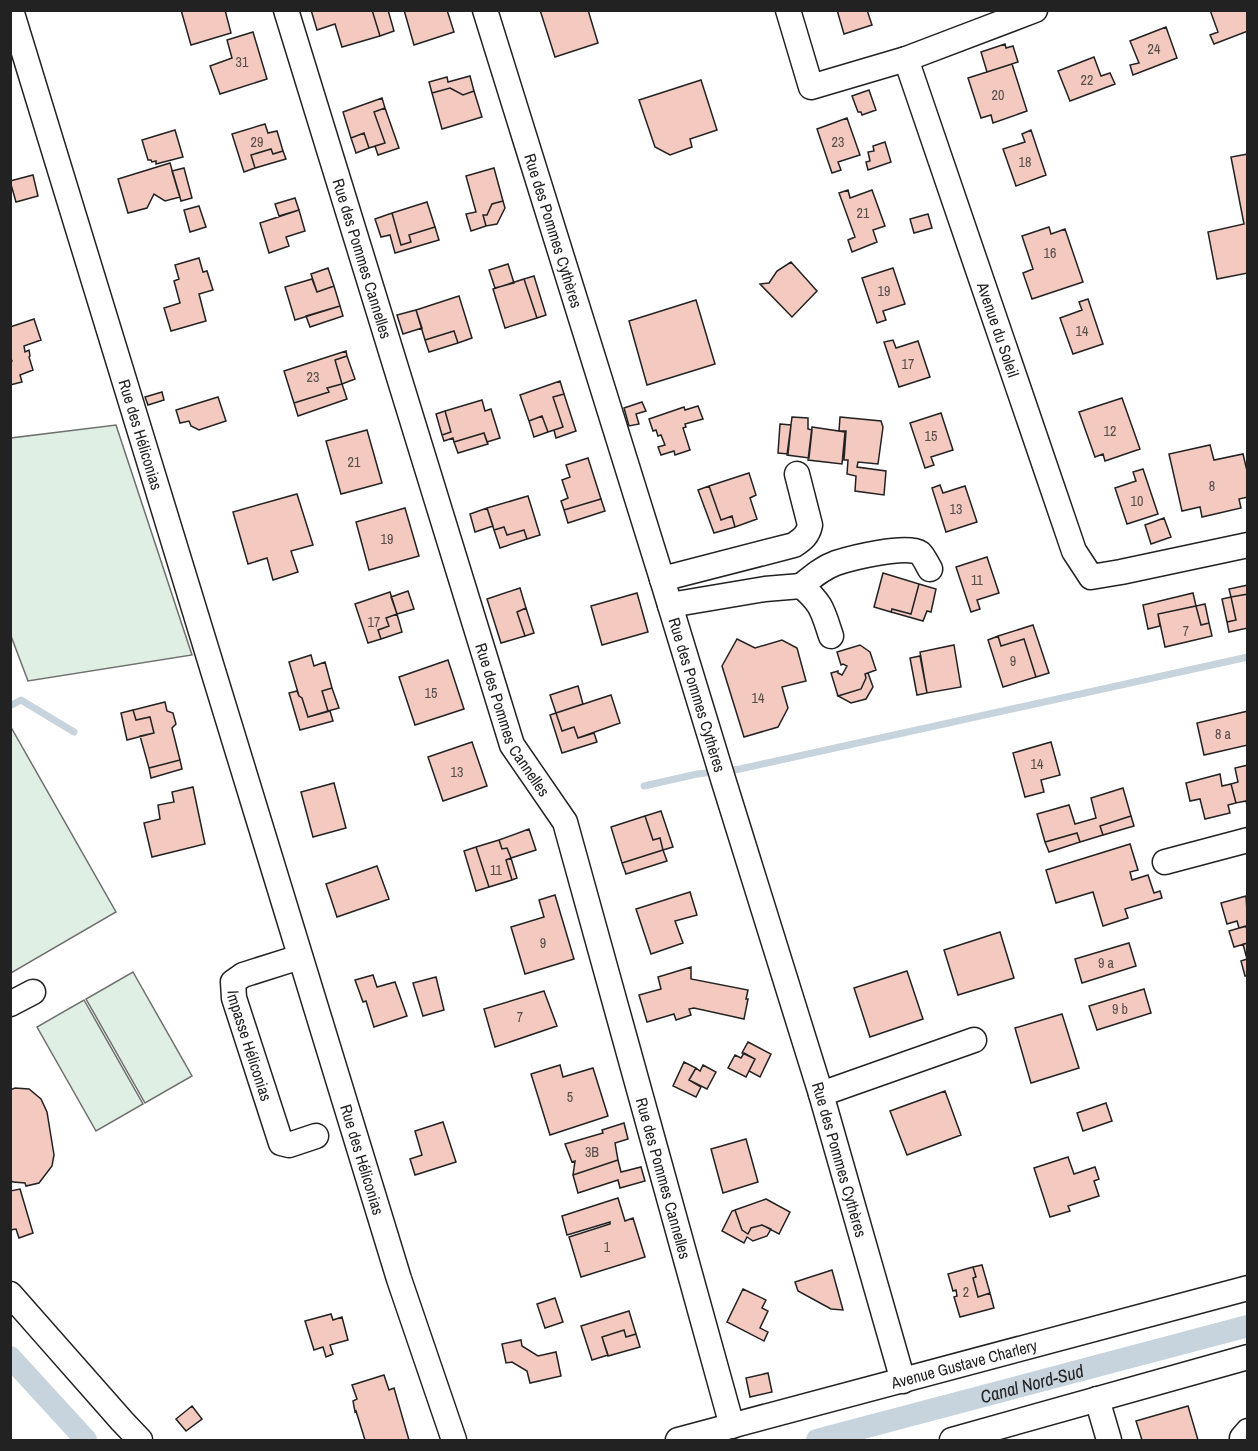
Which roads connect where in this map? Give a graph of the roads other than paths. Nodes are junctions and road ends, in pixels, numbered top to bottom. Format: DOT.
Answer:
graph roads {
  1 [pos="11,10"];
  2 [pos="286,10"];
  3 [pos="485,10"];
  4 [pos="788,10"];
  5 [pos="1035,10"];
  6 [pos="906,59"];
  7 [pos="797,474"];
  8 [pos="1248,545"];
  9 [pos="930,569"];
  10 [pos="662,579"];
  11 [pos="801,586"];
  12 [pos="670,605"];
  13 [pos="831,636"];
  14 [pos="1248,840"];
  15 [pos="1165,862"];
  16 [pos="300,957"];
  17 [pos="33,992"];
  18 [pos="10,1004"];
  19 [pos="974,1040"];
  20 [pos="821,1094"];
  21 [pos="316,1136"];
  22 [pos="1248,1288"];
  23 [pos="10,1294"];
  24 [pos="1248,1357"];
  25 [pos="903,1381"];
  26 [pos="1096,1399"];
  27 [pos="732,1426"];
  28 [pos="1248,1431"];
  29 [pos="960,1439"];
  30 [pos="141,1440"];
  31 [pos="454,1440"];
  32 [pos="678,1440"];
  33 [pos="1109,1440"];
  34 [pos="1242,1440"];
  1 -- 16 [label="street, Rue des Héliconias"];
  2 -- 27 [label="street, Rue des Pommes Cannelles"];
  3 -- 10 [label="street, Rue des Pommes Cythères"];
  4 -- 6 [label="street"];
  5 -- 6 [label="street"];
  6 -- 8 [label="street, Avenue du Soleil"];
  7 -- 10 [label="street"];
  9 -- 11 [label="street"];
  10 -- 12 [label="street, Rue des Pommes Cythères"];
  11 -- 12 [label="street"];
  11 -- 13 [label="street"];
  12 -- 20 [label="street, Rue des Pommes Cythères"];
  14 -- 15 [label="street"];
  16 -- 21 [label="street, Impasse Héliconias"];
  16 -- 31 [label="street, Rue des Héliconias"];
  17 -- 18 [label="street"];
  19 -- 20 [label="street"];
  20 -- 25 [label="street, Rue des Pommes Cythères"];
  22 -- 25 [label="street, Avenue Gustave Charlery"];
  23 -- 30 [label="street"];
  24 -- 26 [label="street"];
  25 -- 27 [label="street, Avenue Gustave Charlery"];
  26 -- 29 [label="street"];
  26 -- 33 [label="street"];
  27 -- 32 [label="street, Avenue Gustave Charlery"];
  28 -- 34 [label="street"];
}
